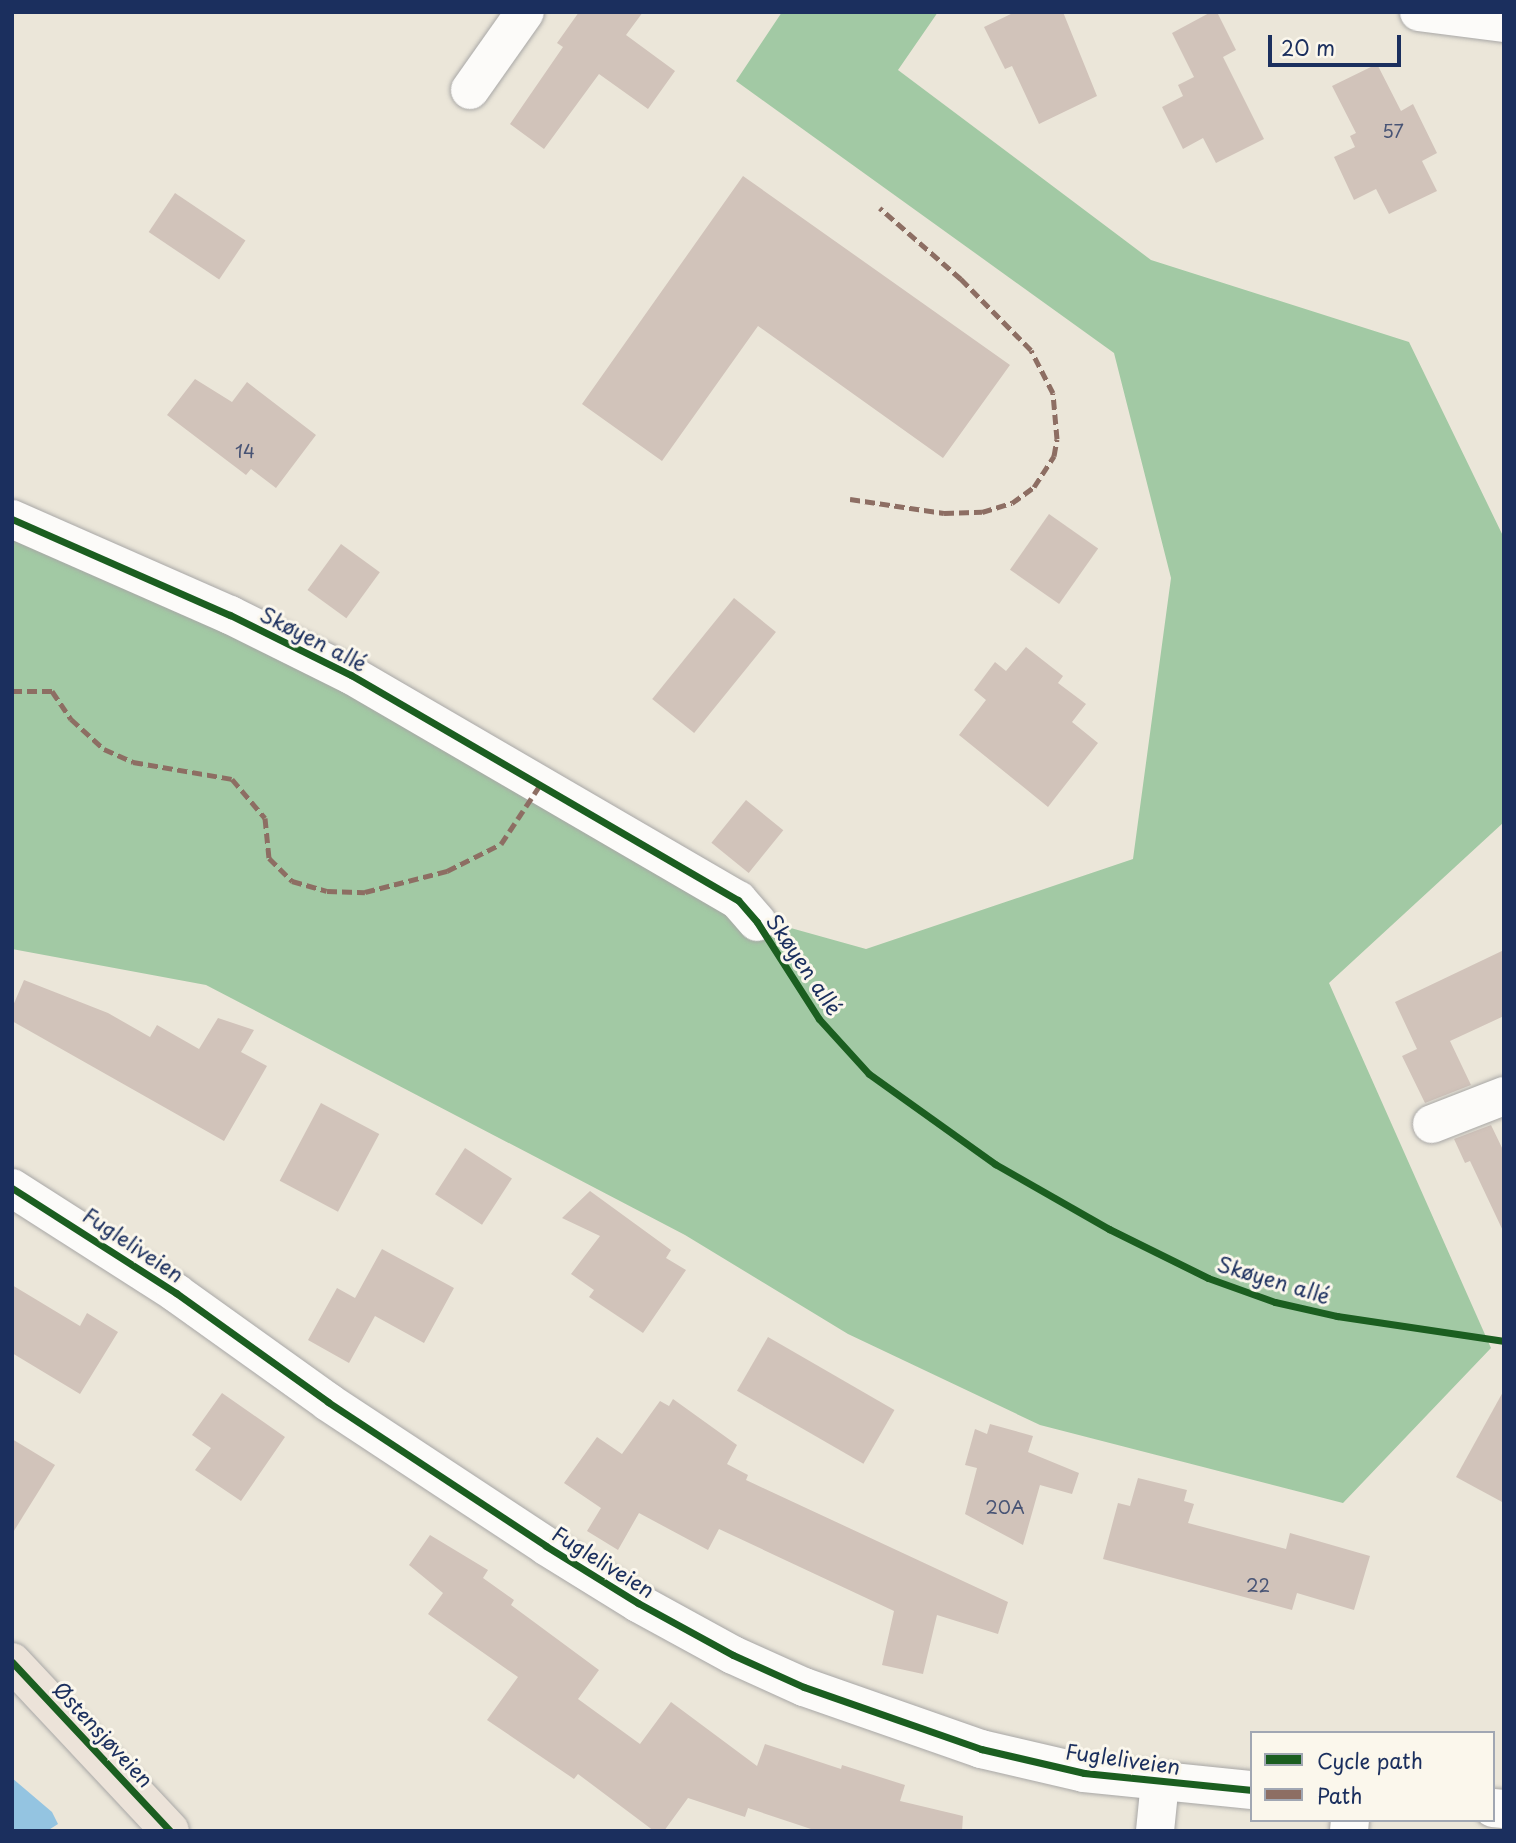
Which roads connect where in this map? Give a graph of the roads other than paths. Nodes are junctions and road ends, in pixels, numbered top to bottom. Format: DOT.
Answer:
graph roads {
  1 [pos="525,12"];
  2 [pos="1419,12"];
  3 [pos="1504,23"];
  4 [pos="470,90"];
  5 [pos="12,519"];
  6 [pos="757,922"];
  7 [pos="1504,1096"];
  8 [pos="1432,1124"];
  9 [pos="12,1188"];
  10 [pos="12,1662"];
  11 [pos="1160,1782"];
  12 [pos="1250,1790"];
  13 [pos="170,1831"];
  14 [pos="1155,1831"];
  1 -- 4 [label="street"];
  2 -- 3 [label="street"];
  5 -- 6 [label="street, Skøyen allé"];
  7 -- 8 [label="street"];
  9 -- 11 [label="street, Fugleliveien"];
  10 -- 13 [label="main road, Østensjøveien"];
  11 -- 12 [label="street, Fugleliveien"];
  11 -- 14 [label="street"];
}
